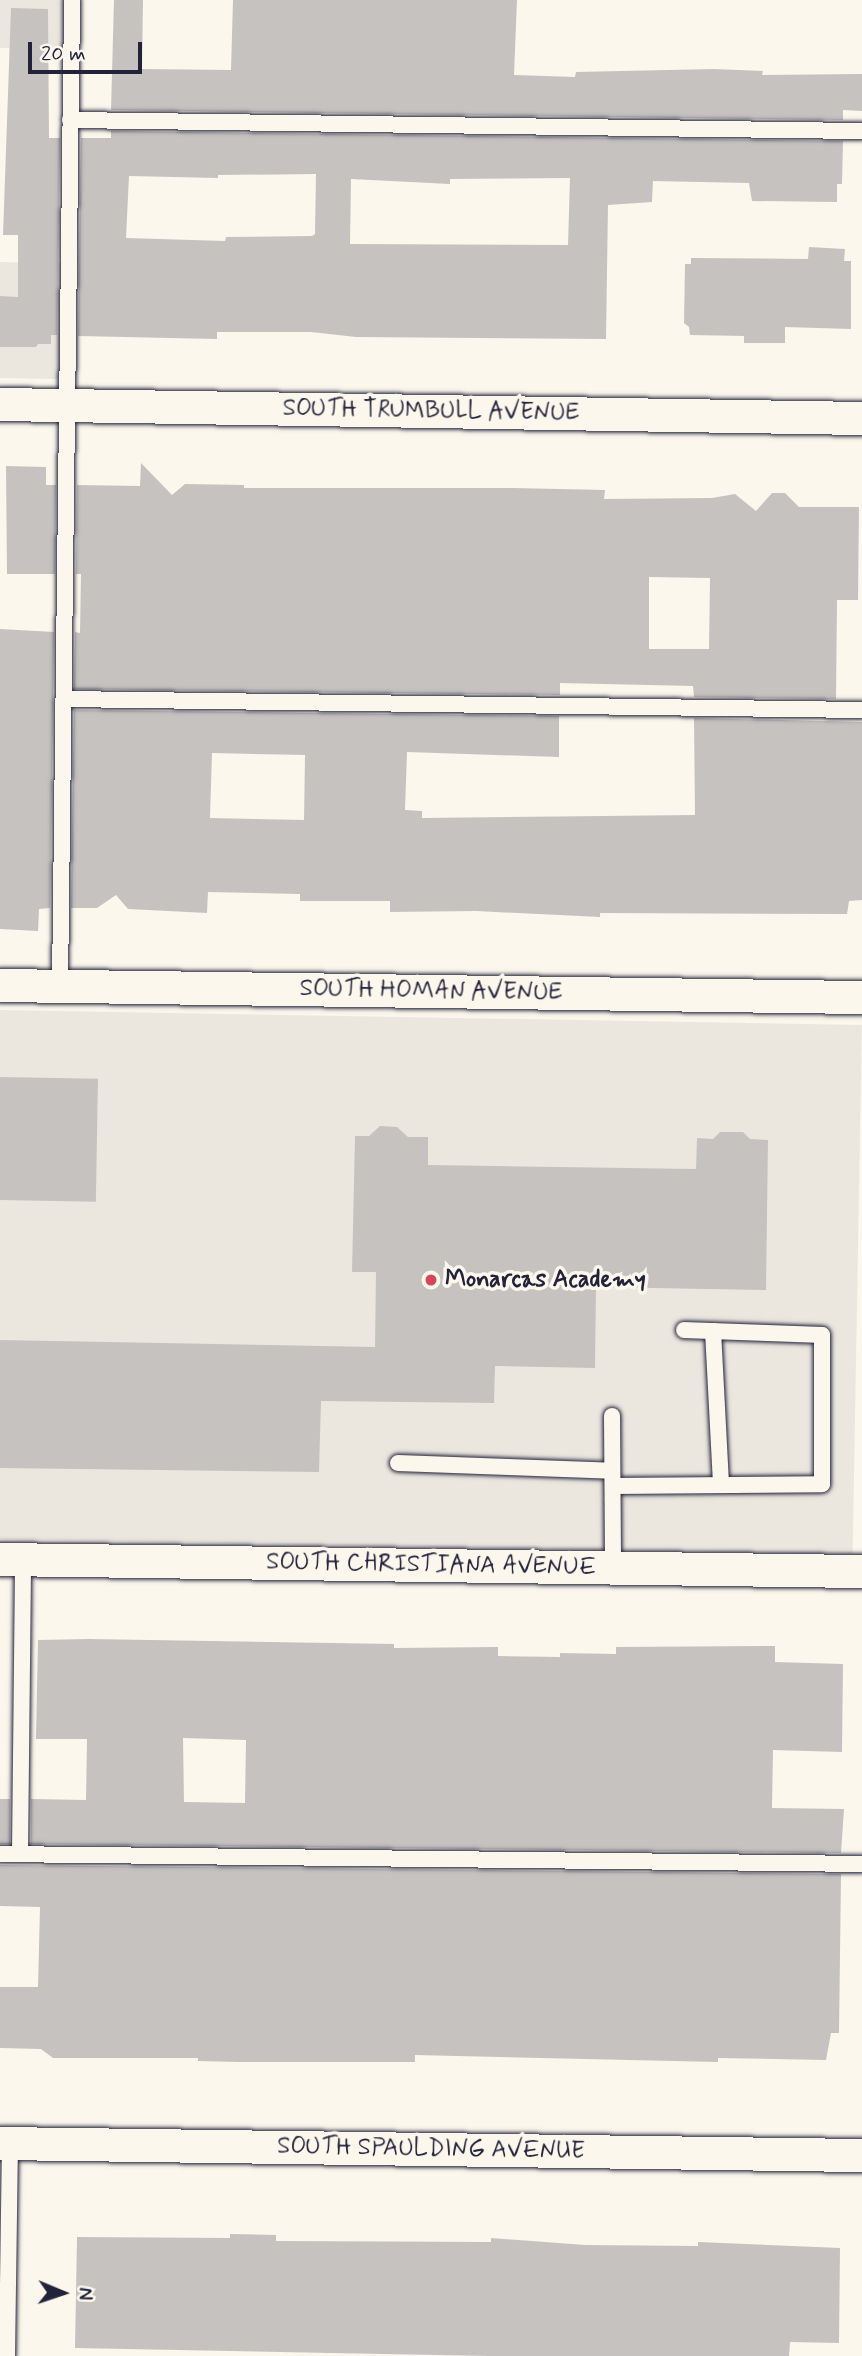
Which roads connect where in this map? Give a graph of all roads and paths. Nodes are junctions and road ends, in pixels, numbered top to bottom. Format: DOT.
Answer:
graph roads {
  1 [pos="72,0"];
  2 [pos="70,120"];
  3 [pos="862,131"];
  4 [pos="0,404"];
  5 [pos="67,405"];
  6 [pos="862,418"];
  7 [pos="64,699"];
  8 [pos="862,710"];
  9 [pos="0,985"];
  10 [pos="60,986"];
  11 [pos="862,997"];
  12 [pos="684,1330"];
  13 [pos="713,1331"];
  14 [pos="612,1416"];
  15 [pos="398,1463"];
  16 [pos="612,1478"];
  17 [pos="721,1485"];
  18 [pos="11,1559"];
  19 [pos="613,1568"];
  20 [pos="862,1571"];
  21 [pos="0,1854"];
  22 [pos="20,1854"];
  23 [pos="862,1864"];
  24 [pos="5,2143"];
  25 [pos="862,2155"];
  26 [pos="7,2356"];
  1 -- 2 [label="lane"];
  2 -- 3 [label="lane"];
  2 -- 5 [label="lane"];
  4 -- 5 [label="street, SOUTH TRUMBULL AVENUE"];
  5 -- 6 [label="street, SOUTH TRUMBULL AVENUE"];
  5 -- 7 [label="lane"];
  7 -- 8 [label="lane"];
  7 -- 10 [label="lane"];
  9 -- 10 [label="street, SOUTH HOMAN AVENUE"];
  10 -- 11 [label="street, SOUTH HOMAN AVENUE"];
  12 -- 13 [label="lane"];
  13 -- 17 [label="lane"];
  13 -- 17 [label="lane"];
  14 -- 16 [label="lane"];
  15 -- 16 [label="lane"];
  16 -- 17 [label="lane"];
  16 -- 19 [label="lane"];
  18 -- 19 [label="street, SOUTH CHRISTIANA AVENUE"];
  18 -- 22 [label="lane"];
  19 -- 20 [label="street, SOUTH CHRISTIANA AVENUE"];
  21 -- 22 [label="lane"];
  22 -- 23 [label="lane"];
  24 -- 25 [label="street, SOUTH SPAULDING AVENUE"];
  24 -- 26 [label="lane"];
}
